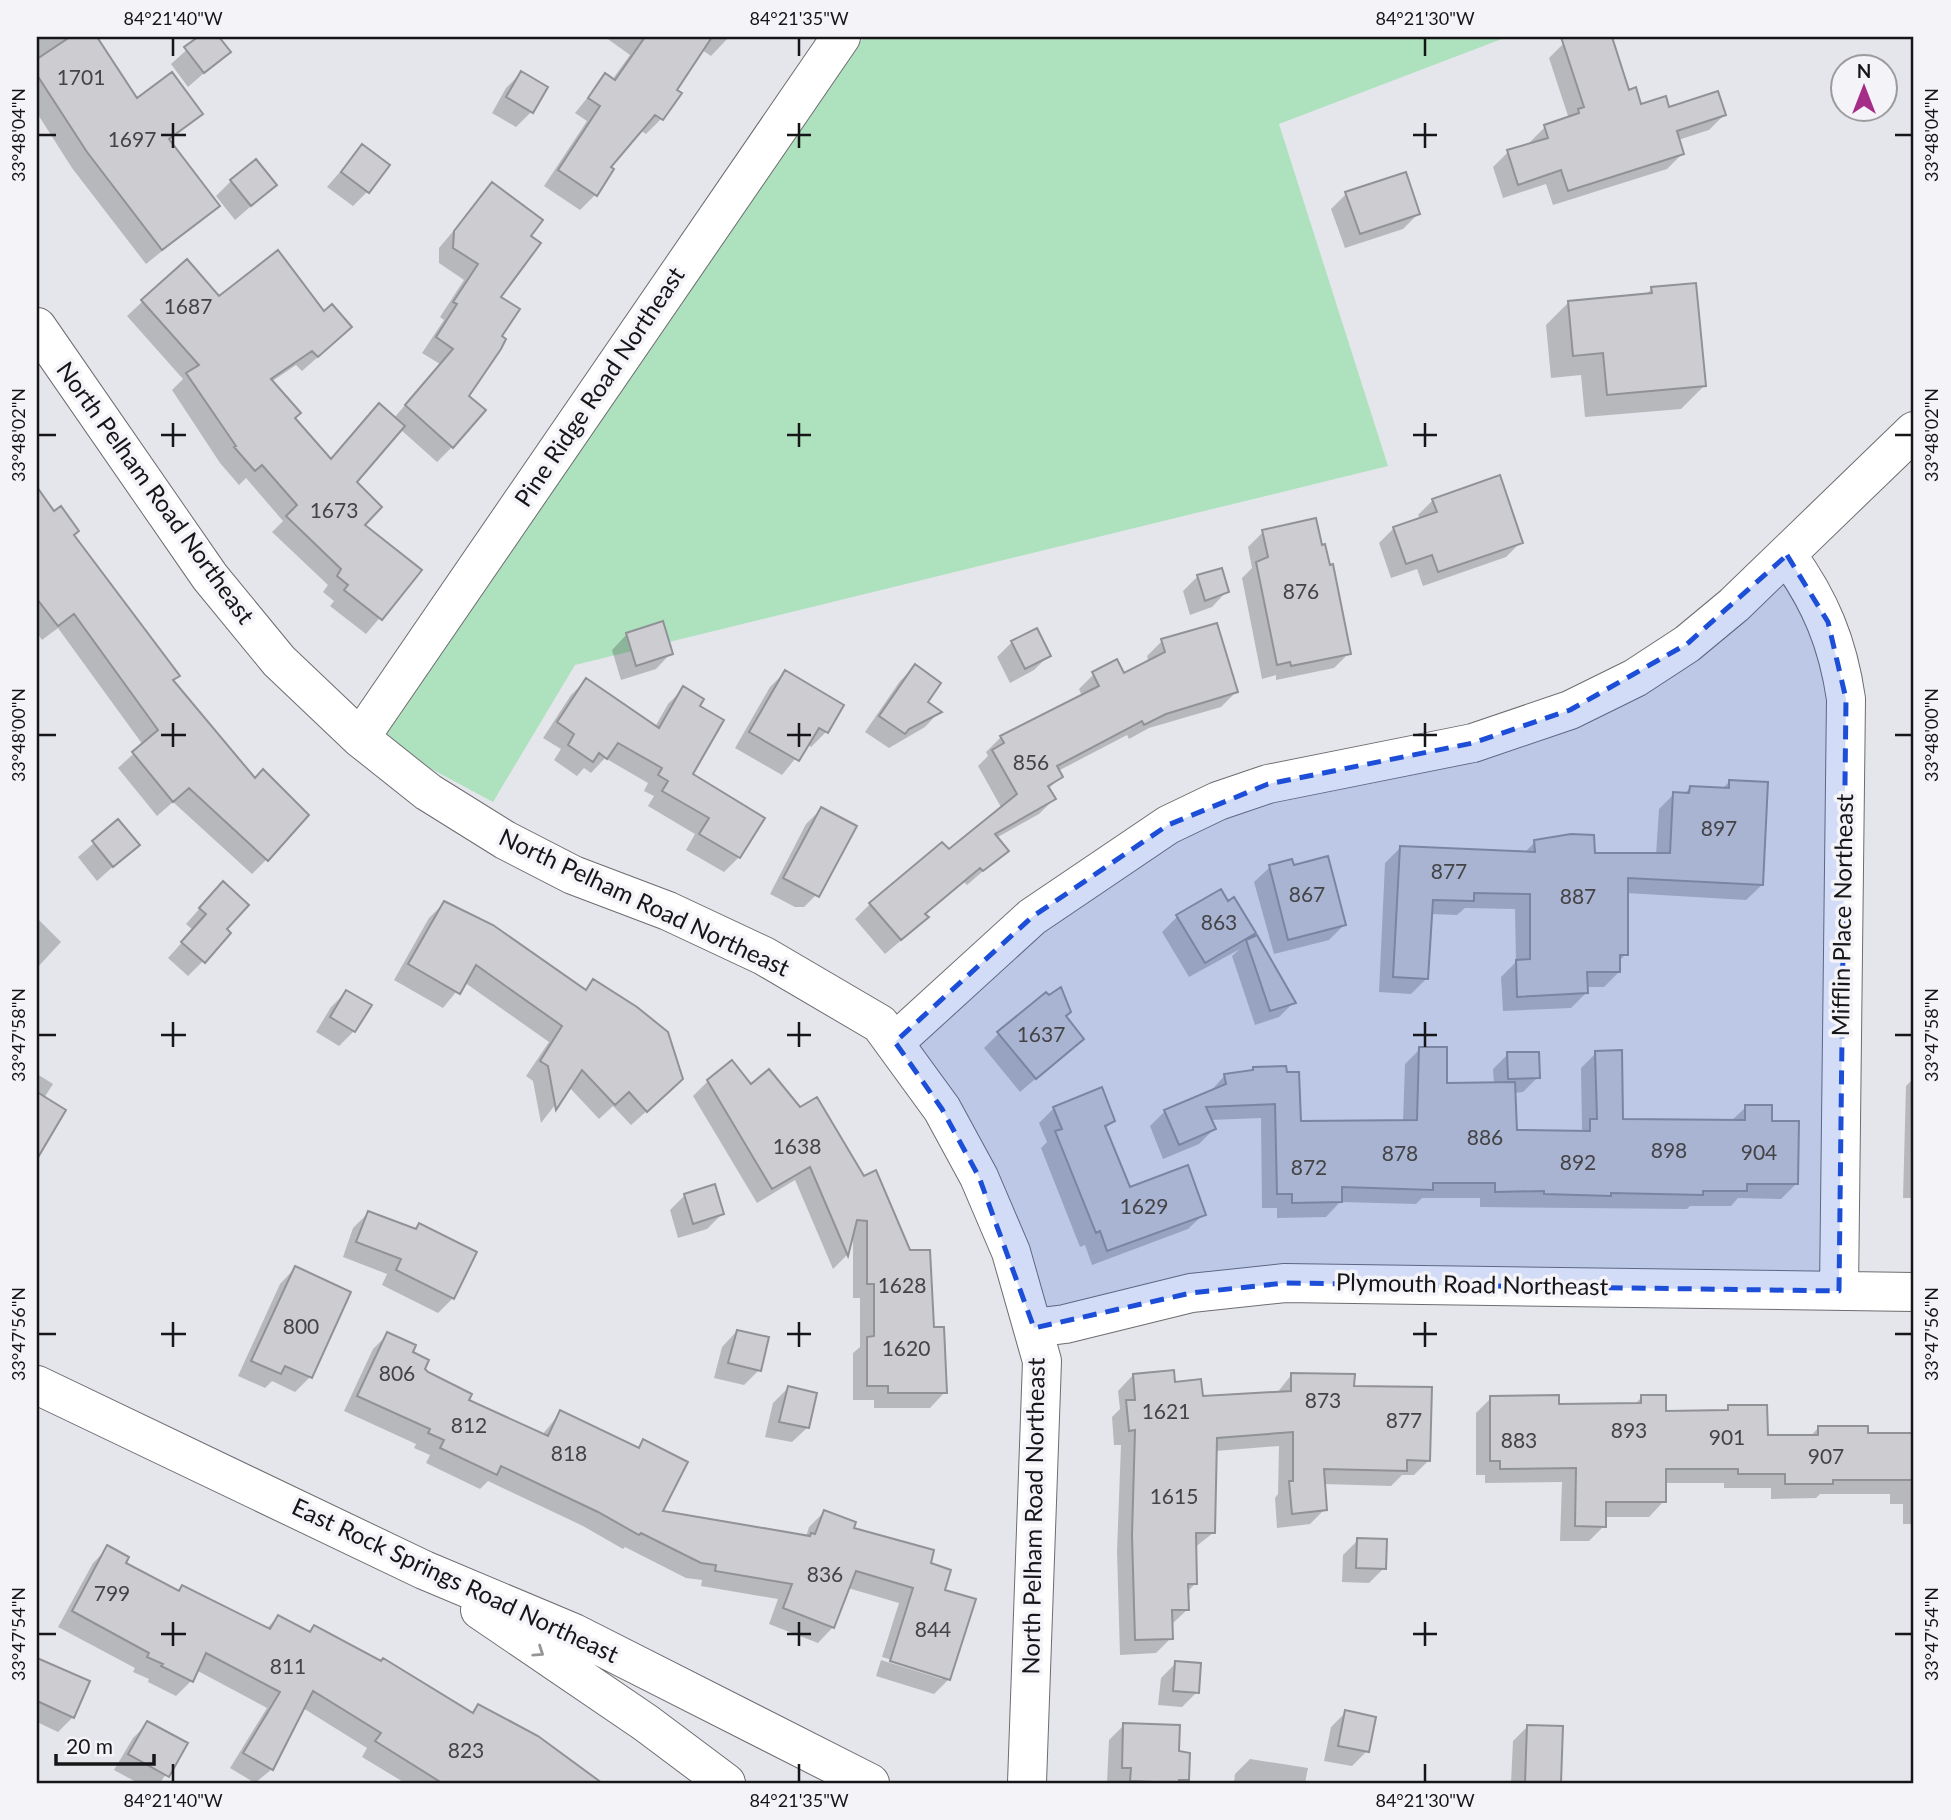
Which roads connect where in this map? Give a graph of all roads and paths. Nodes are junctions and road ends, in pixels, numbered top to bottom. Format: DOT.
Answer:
graph roads {
  1 [pos="841,37"];
  2 [pos="37,327"];
  3 [pos="1914,431"];
  4 [pos="1787,555"];
  5 [pos="360,738"];
  6 [pos="895,1042"];
  7 [pos="1839,1291"];
  8 [pos="1914,1292"];
  9 [pos="1034,1328"];
  10 [pos="37,1385"];
  11 [pos="424,1570"];
  12 [pos="726,1783"];
  13 [pos="870,1783"];
  14 [pos="1027,1783"];
  1 -- 5 [label="street, Pine Ridge Road Northeast"];
  2 -- 5 [label="street, North Pelham Road Northeast"];
  3 -- 4 [label="street"];
  4 -- 6 [label="street"];
  4 -- 7 [label="street, Mifflin Place Northeast"];
  5 -- 6 [label="street, North Pelham Road Northeast"];
  6 -- 9 [label="street, North Pelham Road Northeast"];
  7 -- 8 [label="street, Plymouth Road Northeast"];
  7 -- 9 [label="street, Plymouth Road Northeast"];
  9 -- 14 [label="street, North Pelham Road Northeast"];
  10 -- 11 [label="street, East Rock Springs Road Northeast"];
  11 -- 12 [label="street, one-way"];
  11 -- 13 [label="street, East Rock Springs Road Northeast"];
}
